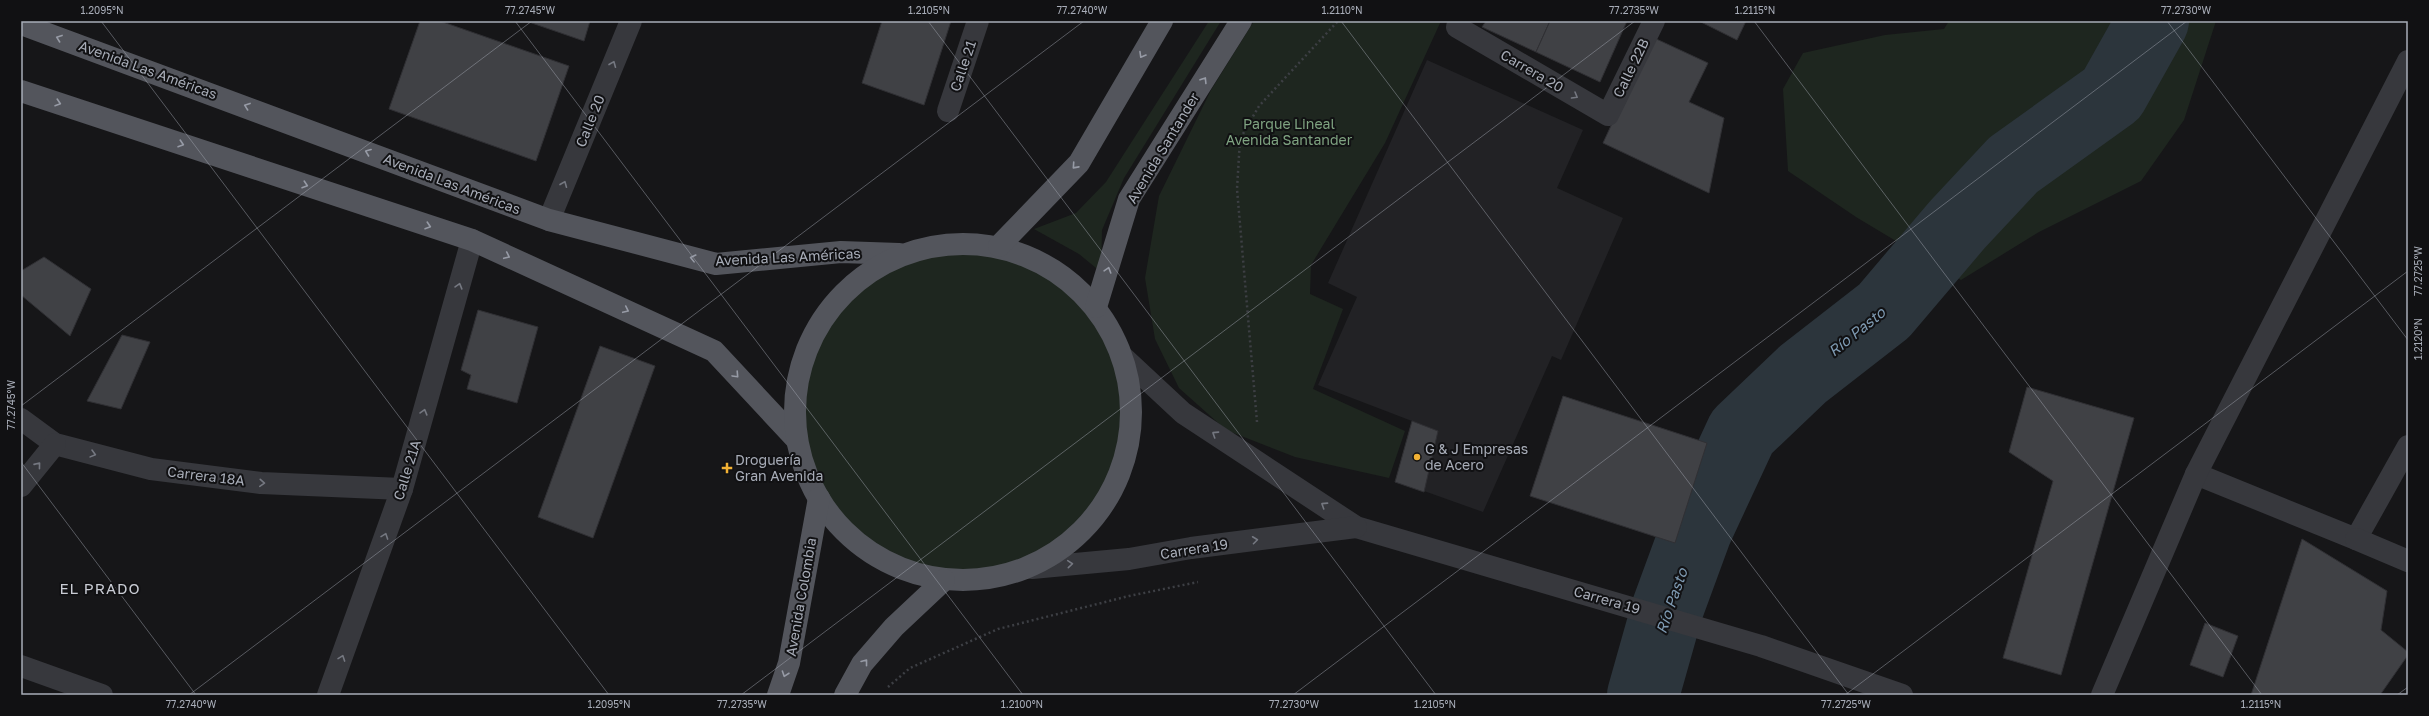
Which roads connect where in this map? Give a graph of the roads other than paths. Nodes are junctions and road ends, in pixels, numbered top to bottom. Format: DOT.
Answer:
graph roads {
  1 [pos="631,21"];
  2 [pos="978,21"];
  3 [pos="1162,21"];
  4 [pos="1241,21"];
  5 [pos="1654,21"];
  6 [pos="21,24"];
  7 [pos="1458,24"];
  8 [pos="2408,61"];
  9 [pos="21,91"];
  10 [pos="948,111"];
  11 [pos="1608,115"];
  12 [pos="549,220"];
  13 [pos="472,240"];
  14 [pos="999,246"];
  15 [pos="899,254"];
  16 [pos="1096,307"];
  17 [pos="1124,358"];
  18 [pos="21,419"];
  19 [pos="796,439"];
  20 [pos="55,444"];
  21 [pos="2408,446"];
  22 [pos="2196,474"];
  23 [pos="21,486"];
  24 [pos="402,489"];
  25 [pos="819,498"];
  26 [pos="1356,527"];
  27 [pos="2356,539"];
  28 [pos="2408,562"];
  29 [pos="1032,568"];
  30 [pos="944,580"];
  31 [pos="21,666"];
  32 [pos="102,695"];
  33 [pos="328,695"];
  34 [pos="778,695"];
  35 [pos="845,695"];
  36 [pos="1902,695"];
  37 [pos="2102,695"];
  12 -- 1 [label="street, Calle 20, one-way"];
  2 -- 10 [label="street, Calle 21"];
  3 -- 14 [label="main road, one-way"];
  16 -- 4 [label="main road, Avenida Santander, one-way"];
  5 -- 11 [label="street, Calle 22B"];
  12 -- 6 [label="main road, Avenida Las Américas, one-way"];
  7 -- 11 [label="street, Carrera 20, one-way"];
  8 -- 22 [label="street"];
  9 -- 13 [label="main road, one-way"];
  15 -- 12 [label="main road, Avenida Las Américas, one-way"];
  13 -- 19 [label="main road, one-way"];
  24 -- 13 [label="street, Calle 21A, one-way"];
  14 -- 15 [label="main road"];
  14 -- 16 [label="main road"];
  15 -- 19 [label="main road"];
  16 -- 17 [label="main road"];
  26 -- 17 [label="street, Carrera 19, one-way"];
  17 -- 29 [label="main road"];
  18 -- 20 [label="street, Carrera 18A"];
  19 -- 25 [label="main road"];
  23 -- 20 [label="street, one-way"];
  20 -- 24 [label="street, Carrera 18A, one-way"];
  21 -- 27 [label="street"];
  22 -- 27 [label="street"];
  22 -- 37 [label="street"];
  33 -- 24 [label="street, Calle 21A, one-way"];
  25 -- 30 [label="main road"];
  25 -- 34 [label="main road, Avenida Colombia, one-way"];
  29 -- 26 [label="street, Carrera 19, one-way"];
  26 -- 36 [label="street, Carrera 19"];
  27 -- 28 [label="street"];
  29 -- 30 [label="main road"];
  35 -- 30 [label="main road, one-way"];
  31 -- 32 [label="street"];
}
